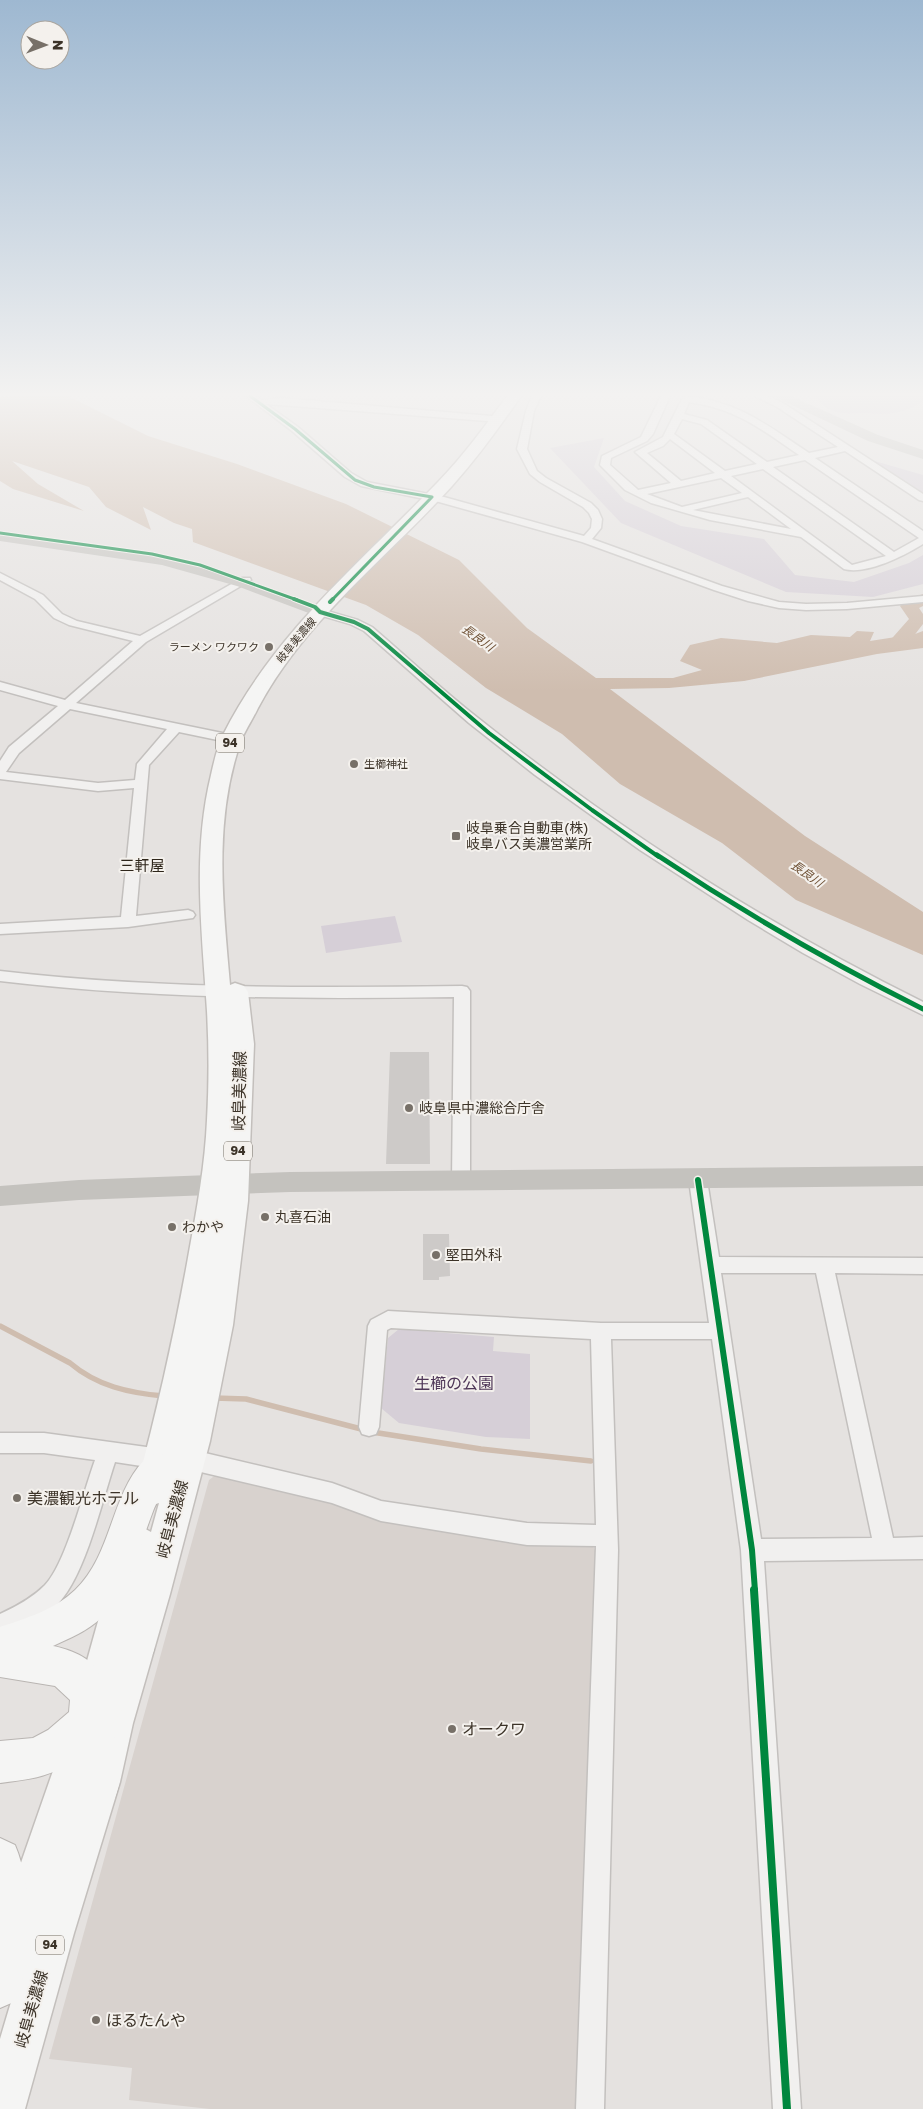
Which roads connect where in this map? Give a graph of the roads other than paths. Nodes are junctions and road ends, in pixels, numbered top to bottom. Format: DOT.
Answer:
graph roads {
  1 [pos="403,494"];
  2 [pos="435,494"];
  3 [pos="568,494"];
  4 [pos="640,494"];
  5 [pos="747,494"];
  6 [pos="749,494"];
  7 [pos="806,494"];
  8 [pos="863,494"];
  9 [pos="429,501"];
  10 [pos="681,510"];
  11 [pos="804,534"];
  12 [pos="0,536"];
  13 [pos="923,536"];
  14 [pos="586,540"];
  15 [pos="923,540"];
  16 [pos="894,557"];
  17 [pos="0,576"];
  18 [pos="244,582"];
  19 [pos="18,586"];
  20 [pos="0,592"];
  21 [pos="923,599"];
  22 [pos="325,607"];
  23 [pos="142,640"];
  24 [pos="0,686"];
  25 [pos="65,704"];
  26 [pos="176,727"];
  27 [pos="232,739"];
  28 [pos="0,771"];
  29 [pos="0,776"];
  30 [pos="141,784"];
  31 [pos="200,915"];
  32 [pos="128,922"];
  33 [pos="0,930"];
  34 [pos="0,976"];
  35 [pos="226,992"];
  36 [pos="923,1009"];
  37 [pos="923,1176"];
  38 [pos="698,1180"];
  39 [pos="461,1181"];
  40 [pos="226,1184"];
  41 [pos="0,1196"];
  42 [pos="710,1265"];
  43 [pos="824,1266"];
  44 [pos="923,1266"];
  45 [pos="601,1331"];
  46 [pos="720,1331"];
  47 [pos="369,1427"];
  48 [pos="0,1443"];
  49 [pos="108,1451"];
  50 [pos="169,1462"];
  51 [pos="607,1536"];
  52 [pos="885,1548"];
  53 [pos="923,1548"];
  54 [pos="752,1550"];
  55 [pos="0,1625"];
  56 [pos="0,1646"];
  57 [pos="135,1650"];
  58 [pos="0,1657"];
  59 [pos="89,1722"];
  60 [pos="0,1762"];
  61 [pos="100,1782"];
  62 [pos="0,1860"];
  63 [pos="0,1985"];
  64 [pos="2,2109"];
  65 [pos="590,2109"];
  66 [pos="787,2109"];
  1 -- 9 [label="street"];
  2 -- 9 [label="main road, 岐阜美濃線 / 94"];
  3 -- 14 [label="street"];
  4 -- 10 [label="street"];
  5 -- 10 [label="street"];
  6 -- 11 [label="street"];
  7 -- 16 [label="street"];
  8 -- 13 [label="street"];
  9 -- 14 [label="street"];
  9 -- 22 [label="main road, 岐阜美濃線 / 94"];
  10 -- 11 [label="street"];
  11 -- 16 [label="street"];
  12 -- 18 [label="street"];
  14 -- 21 [label="street"];
  15 -- 16 [label="street"];
  17 -- 19 [label="street"];
  18 -- 22 [label="street"];
  18 -- 23 [label="street"];
  19 -- 20 [label="street"];
  19 -- 23 [label="street"];
  22 -- 27 [label="main road, 岐阜美濃線 / 94"];
  22 -- 36 [label="street"];
  23 -- 25 [label="street"];
  24 -- 25 [label="street"];
  25 -- 26 [label="street"];
  25 -- 28 [label="street"];
  26 -- 27 [label="street"];
  26 -- 30 [label="street"];
  27 -- 31 [label="main road, 岐阜美濃線 / 94"];
  29 -- 30 [label="street"];
  30 -- 32 [label="street"];
  31 -- 32 [label="street"];
  31 -- 35 [label="main road, 岐阜美濃線 / 94"];
  32 -- 33 [label="street"];
  34 -- 35 [label="street"];
  35 -- 39 [label="street"];
  35 -- 40 [label="main road, 岐阜美濃線 / 94"];
  37 -- 38 [label="street"];
  38 -- 39 [label="street"];
  38 -- 42 [label="street"];
  39 -- 40 [label="street"];
  40 -- 41 [label="street"];
  40 -- 50 [label="main road, 岐阜美濃線 / 94"];
  42 -- 43 [label="street"];
  42 -- 46 [label="street"];
  43 -- 44 [label="street"];
  43 -- 52 [label="street"];
  45 -- 46 [label="street"];
  45 -- 47 [label="street"];
  45 -- 51 [label="street"];
  46 -- 54 [label="street"];
  48 -- 49 [label="street"];
  49 -- 50 [label="street"];
  49 -- 55 [label="street"];
  50 -- 51 [label="street"];
  50 -- 56 [label="highway"];
  50 -- 57 [label="main road, 岐阜美濃線 / 94"];
  50 -- 59 [label="main road, 岐阜美濃線 / 94"];
  51 -- 65 [label="street"];
  52 -- 53 [label="street"];
  52 -- 54 [label="street"];
  54 -- 66 [label="street"];
  57 -- 59 [label="highway"];
  57 -- 61 [label="main road, 岐阜美濃線 / 94"];
  58 -- 59 [label="highway"];
  59 -- 60 [label="highway"];
  59 -- 61 [label="highway"];
  59 -- 63 [label="main road, 岐阜美濃線 / 94"];
  61 -- 64 [label="main road, 岐阜美濃線 / 94"];
  62 -- 63 [label="highway"];
}
